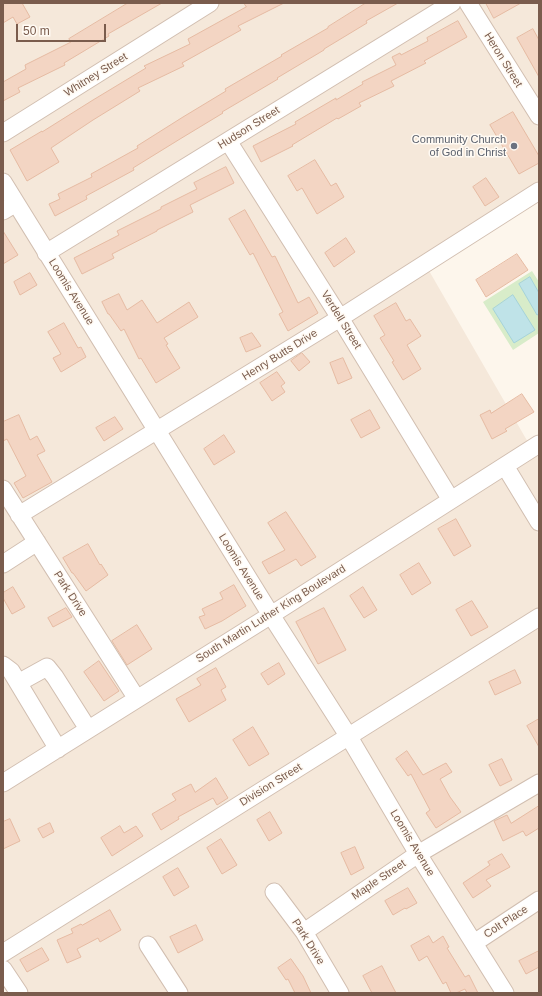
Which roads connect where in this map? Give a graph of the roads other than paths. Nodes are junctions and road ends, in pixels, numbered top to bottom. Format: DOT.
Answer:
graph roads {
  1 [pos="210,3"];
  2 [pos="452,3"];
  3 [pos="468,3"];
  4 [pos="539,116"];
  5 [pos="3,134"];
  6 [pos="228,141"];
  7 [pos="3,182"];
  8 [pos="539,191"];
  9 [pos="9,207"];
  10 [pos="46,253"];
  11 [pos="340,318"];
  12 [pos="157,431"];
  13 [pos="539,444"];
  14 [pos="505,466"];
  15 [pos="3,489"];
  16 [pos="451,500"];
  17 [pos="19,515"];
  18 [pos="539,522"];
  19 [pos="37,542"];
  20 [pos="3,564"];
  21 [pos="271,615"];
  22 [pos="539,617"];
  23 [pos="3,665"];
  24 [pos="18,683"];
  25 [pos="137,699"];
  26 [pos="88,729"];
  27 [pos="349,737"];
  28 [pos="58,749"];
  29 [pos="3,783"];
  30 [pos="539,783"];
  31 [pos="418,854"];
  32 [pos="274,892"];
  33 [pos="539,900"];
  34 [pos="304,932"];
  35 [pos="474,943"];
  36 [pos="148,945"];
  37 [pos="3,953"];
  38 [pos="3,969"];
  39 [pos="19,993"];
  40 [pos="179,993"];
  41 [pos="340,993"];
  42 [pos="505,993"];
  1 -- 5 [label="street, Whitney Street"];
  2 -- 6 [label="street, Hudson Street"];
  3 -- 4 [label="street, Heron Street"];
  6 -- 10 [label="street, Hudson Street"];
  6 -- 11 [label="street, Verdell Street"];
  7 -- 9 [label="street, Loomis Avenue"];
  8 -- 11 [label="street, Henry Butts Drive"];
  9 -- 10 [label="street, Loomis Avenue"];
  10 -- 12 [label="street, Loomis Avenue"];
  11 -- 12 [label="street, Henry Butts Drive"];
  11 -- 16 [label="street, Verdell Street"];
  12 -- 17 [label="street, Henry Butts Drive"];
  12 -- 21 [label="street, Loomis Avenue"];
  13 -- 14 [label="street, South Martin Luther King Boulevard"];
  14 -- 16 [label="street, South Martin Luther King Boulevard"];
  14 -- 18 [label="street"];
  15 -- 17 [label="street, Park Drive"];
  16 -- 21 [label="street, South Martin Luther King Boulevard"];
  17 -- 19 [label="street, Park Drive"];
  19 -- 20 [label="street"];
  19 -- 25 [label="street, Park Drive"];
  21 -- 25 [label="street, South Martin Luther King Boulevard"];
  21 -- 27 [label="street, Loomis Avenue"];
  22 -- 27 [label="street, Division Street"];
  23 -- 24 [label="street"];
  24 -- 26 [label="street"];
  24 -- 28 [label="street"];
  25 -- 26 [label="street, South Martin Luther King Boulevard"];
  26 -- 28 [label="street, South Martin Luther King Boulevard"];
  27 -- 31 [label="street, Loomis Avenue"];
  27 -- 37 [label="street, Division Street"];
  28 -- 29 [label="street, South Martin Luther King Boulevard"];
  30 -- 31 [label="street, Maple Street"];
  31 -- 34 [label="street, Maple Street"];
  31 -- 35 [label="street, Loomis Avenue"];
  32 -- 34 [label="street, Park Drive"];
  33 -- 35 [label="street, Colt Place"];
  34 -- 41 [label="street, Park Drive"];
  35 -- 42 [label="street, Loomis Avenue"];
  36 -- 40 [label="street"];
  38 -- 39 [label="street"];
}
